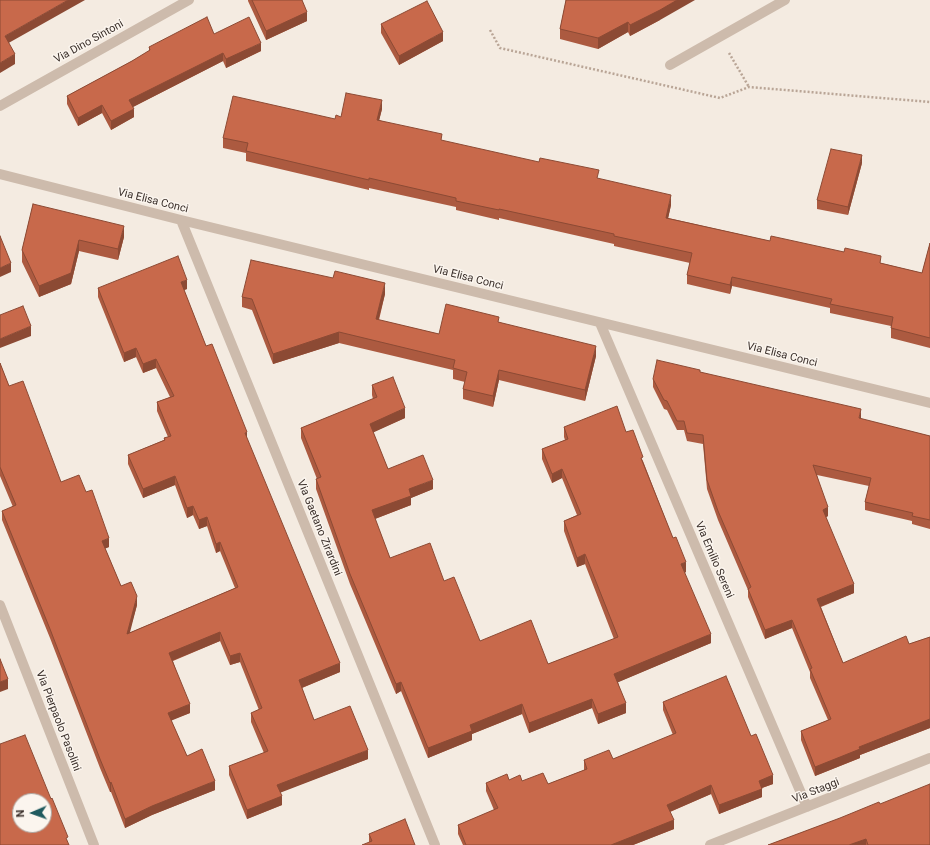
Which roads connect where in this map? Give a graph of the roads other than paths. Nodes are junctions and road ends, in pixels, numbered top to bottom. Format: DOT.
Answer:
graph roads {
  1 [pos="189,0"];
  2 [pos="785,0"];
  3 [pos="670,65"];
  4 [pos="0,106"];
  5 [pos="0,174"];
  6 [pos="181,220"];
  7 [pos="600,323"];
  8 [pos="930,404"];
  9 [pos="0,605"];
  10 [pos="930,758"];
  11 [pos="807,807"];
  12 [pos="94,845"];
  13 [pos="435,845"];
  14 [pos="710,845"];
  1 -- 4 [label="street, Via Dino Sintoni"];
  2 -- 3 [label="street"];
  5 -- 6 [label="street, Via Elisa Conci"];
  6 -- 7 [label="street, Via Elisa Conci"];
  6 -- 13 [label="street, Via Gaetano Zirardini"];
  7 -- 8 [label="street, Via Elisa Conci"];
  7 -- 11 [label="street, Via Emilio Sereni"];
  9 -- 12 [label="street, Via Pierpaolo Pasolini"];
  10 -- 11 [label="street, Via Staggi"];
  11 -- 14 [label="street, Via Staggi"];
}
